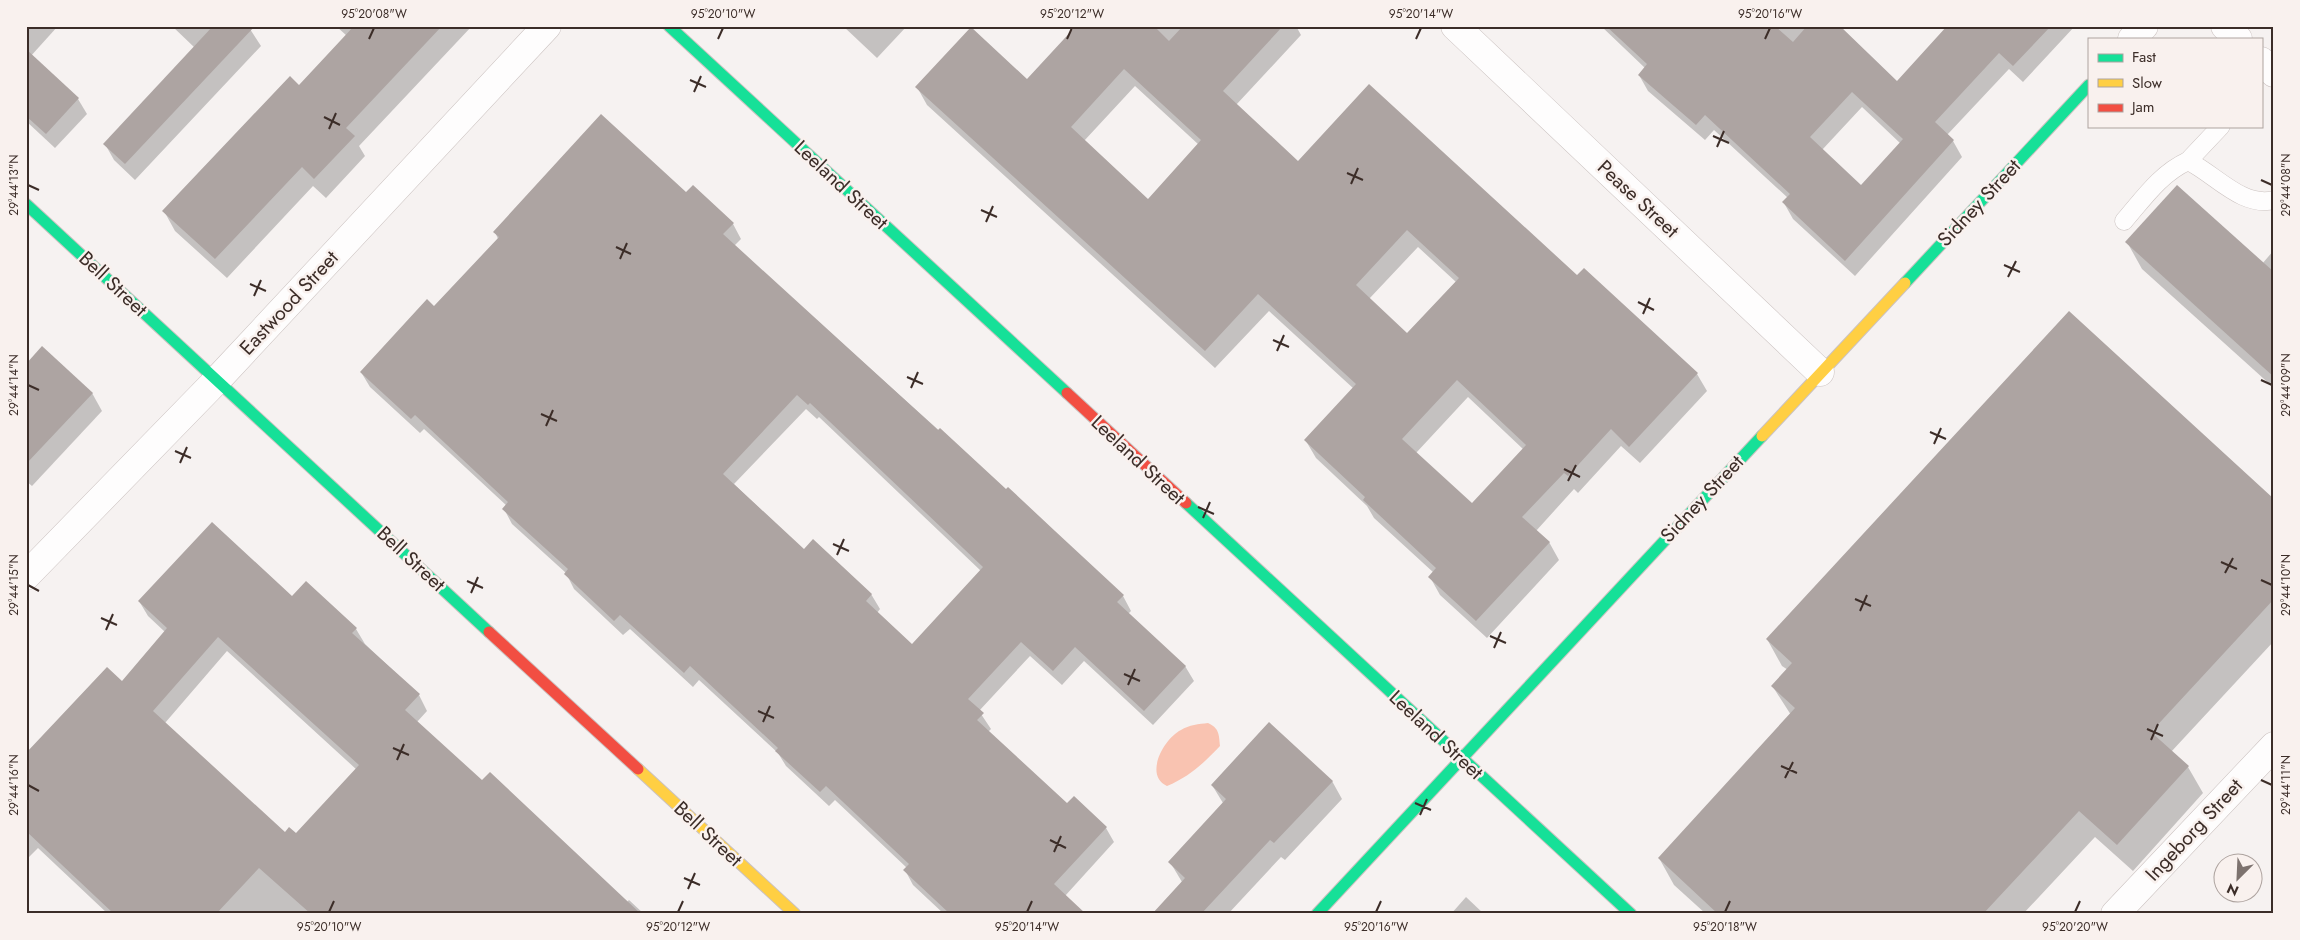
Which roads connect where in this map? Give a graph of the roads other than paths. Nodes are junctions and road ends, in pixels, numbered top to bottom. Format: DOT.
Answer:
graph roads {
  1 [pos="547,26"];
  2 [pos="669,26"];
  3 [pos="1455,26"];
  4 [pos="2144,26"];
  5 [pos="2225,26"];
  6 [pos="2133,38"];
  7 [pos="2237,38"];
  8 [pos="2088,86"];
  9 [pos="2219,128"];
  10 [pos="2188,161"];
  11 [pos="2274,200"];
  12 [pos="26,204"];
  13 [pos="2124,221"];
  14 [pos="1820,372"];
  15 [pos="217,380"];
  16 [pos="26,576"];
  17 [pos="2274,746"];
  18 [pos="1460,758"];
  19 [pos="795,914"];
  20 [pos="1317,914"];
  21 [pos="1631,914"];
  22 [pos="2115,914"];
  1 -- 15 [label="street, Eastwood Street"];
  2 -- 18 [label="street, Leeland Street"];
  3 -- 14 [label="street, Pease Street"];
  4 -- 6 [label="street"];
  5 -- 7 [label="street"];
  8 -- 14 [label="street, Sidney Street"];
  9 -- 10 [label="lane"];
  10 -- 11 [label="lane"];
  10 -- 13 [label="lane"];
  12 -- 15 [label="street, Bell Street"];
  14 -- 18 [label="street, Sidney Street"];
  15 -- 16 [label="street, Eastwood Street"];
  15 -- 19 [label="street, Bell Street"];
  17 -- 22 [label="street, Ingeborg Street"];
  18 -- 20 [label="street, Sidney Street"];
  18 -- 21 [label="street, Leeland Street"];
}
